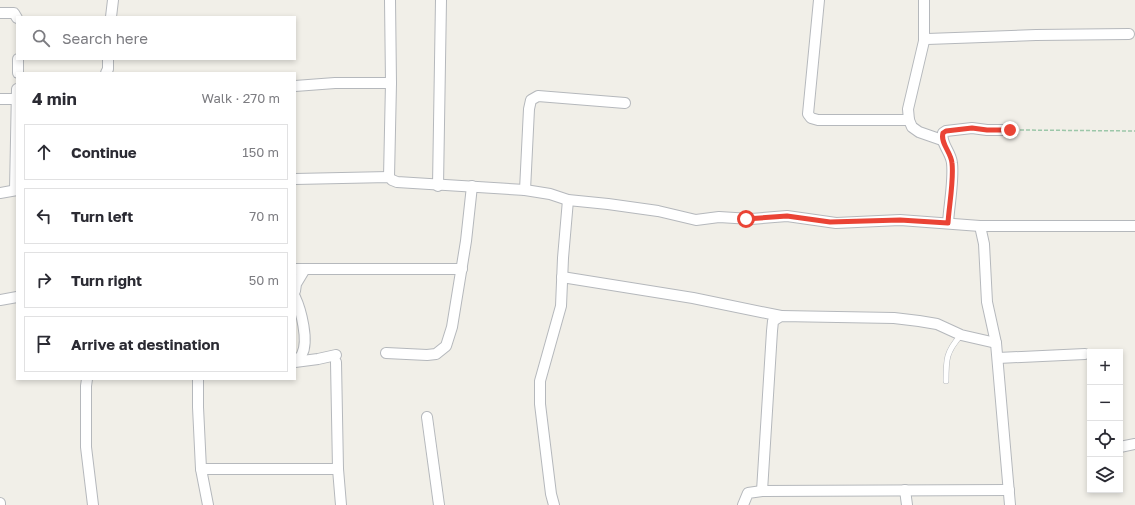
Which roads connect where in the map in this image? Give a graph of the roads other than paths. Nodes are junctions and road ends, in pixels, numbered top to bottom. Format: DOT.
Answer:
graph roads {
  1 [pos="113,0"];
  2 [pos="390,0"];
  3 [pos="441,0"];
  4 [pos="819,0"];
  5 [pos="924,0"];
  6 [pos="0,13"];
  7 [pos="16,16"];
  8 [pos="112,16"];
  9 [pos="1129,34"];
  10 [pos="924,41"];
  11 [pos="18,60"];
  12 [pos="108,60"];
  13 [pos="20,72"];
  14 [pos="106,72"];
  15 [pos="391,83"];
  16 [pos="296,86"];
  17 [pos="16,94"];
  18 [pos="0,99"];
  19 [pos="625,103"];
  20 [pos="909,120"];
  21 [pos="1010,130"];
  22 [pos="942,140"];
  23 [pos="389,177"];
  24 [pos="296,179"];
  25 [pos="438,186"];
  26 [pos="472,186"];
  27 [pos="16,190"];
  28 [pos="525,190"];
  29 [pos="0,193"];
  30 [pos="568,200"];
  31 [pos="948,223"];
  32 [pos="980,226"];
  33 [pos="1135,226"];
  34 [pos="300,269"];
  35 [pos="462,269"];
  36 [pos="562,277"];
  37 [pos="296,284"];
  38 [pos="16,297"];
  39 [pos="296,299"];
  40 [pos="0,300"];
  41 [pos="781,316"];
  42 [pos="961,335"];
  43 [pos="996,343"];
  44 [pos="386,353"];
  45 [pos="1085,354"];
  46 [pos="998,358"];
  47 [pos="296,360"];
  48 [pos="296,361"];
  49 [pos="87,380"];
  50 [pos="198,380"];
  51 [pos="946,381"];
  52 [pos="427,417"];
  53 [pos="1135,444"];
  54 [pos="1123,446"];
  55 [pos="201,469"];
  56 [pos="338,469"];
  57 [pos="905,490"];
  58 [pos="1009,490"];
  59 [pos="762,491"];
  60 [pos="93,505"];
  61 [pos="208,505"];
  62 [pos="341,505"];
  63 [pos="439,505"];
  64 [pos="554,505"];
  65 [pos="743,505"];
  66 [pos="907,505"];
  67 [pos="1010,505"];
  1 -- 8 [label="street"];
  2 -- 15 [label="street"];
  3 -- 25 [label="street"];
  4 -- 20 [label="street"];
  5 -- 10 [label="street"];
  6 -- 7 [label="street"];
  9 -- 10 [label="street"];
  10 -- 20 [label="street"];
  11 -- 13 [label="street"];
  12 -- 14 [label="street"];
  15 -- 16 [label="street"];
  15 -- 23 [label="street"];
  17 -- 18 [label="street"];
  19 -- 28 [label="street"];
  20 -- 22 [label="street"];
  21 -- 22 [label="street"];
  22 -- 31 [label="street"];
  23 -- 24 [label="street"];
  23 -- 25 [label="street"];
  25 -- 26 [label="street"];
  26 -- 28 [label="street"];
  26 -- 35 [label="street"];
  27 -- 29 [label="street"];
  28 -- 30 [label="street"];
  30 -- 31 [label="street"];
  30 -- 36 [label="street"];
  31 -- 32 [label="street"];
  32 -- 33 [label="street"];
  32 -- 43 [label="street"];
  34 -- 35 [label="street"];
  34 -- 37 [label="street"];
  35 -- 44 [label="street"];
  36 -- 41 [label="street"];
  36 -- 64 [label="street"];
  38 -- 40 [label="street"];
  39 -- 47 [label="street"];
  41 -- 42 [label="street"];
  41 -- 59 [label="street"];
  42 -- 43 [label="street"];
  42 -- 51 [label="lane"];
  43 -- 46 [label="street"];
  45 -- 46 [label="street"];
  46 -- 58 [label="street"];
  48 -- 56 [label="street"];
  49 -- 60 [label="street"];
  50 -- 55 [label="street"];
  52 -- 63 [label="street"];
  53 -- 54 [label="street"];
  55 -- 56 [label="street"];
  55 -- 61 [label="street"];
  56 -- 62 [label="street"];
  57 -- 58 [label="street"];
  57 -- 59 [label="street"];
  57 -- 66 [label="street"];
  58 -- 67 [label="street"];
  59 -- 65 [label="street"];
}
